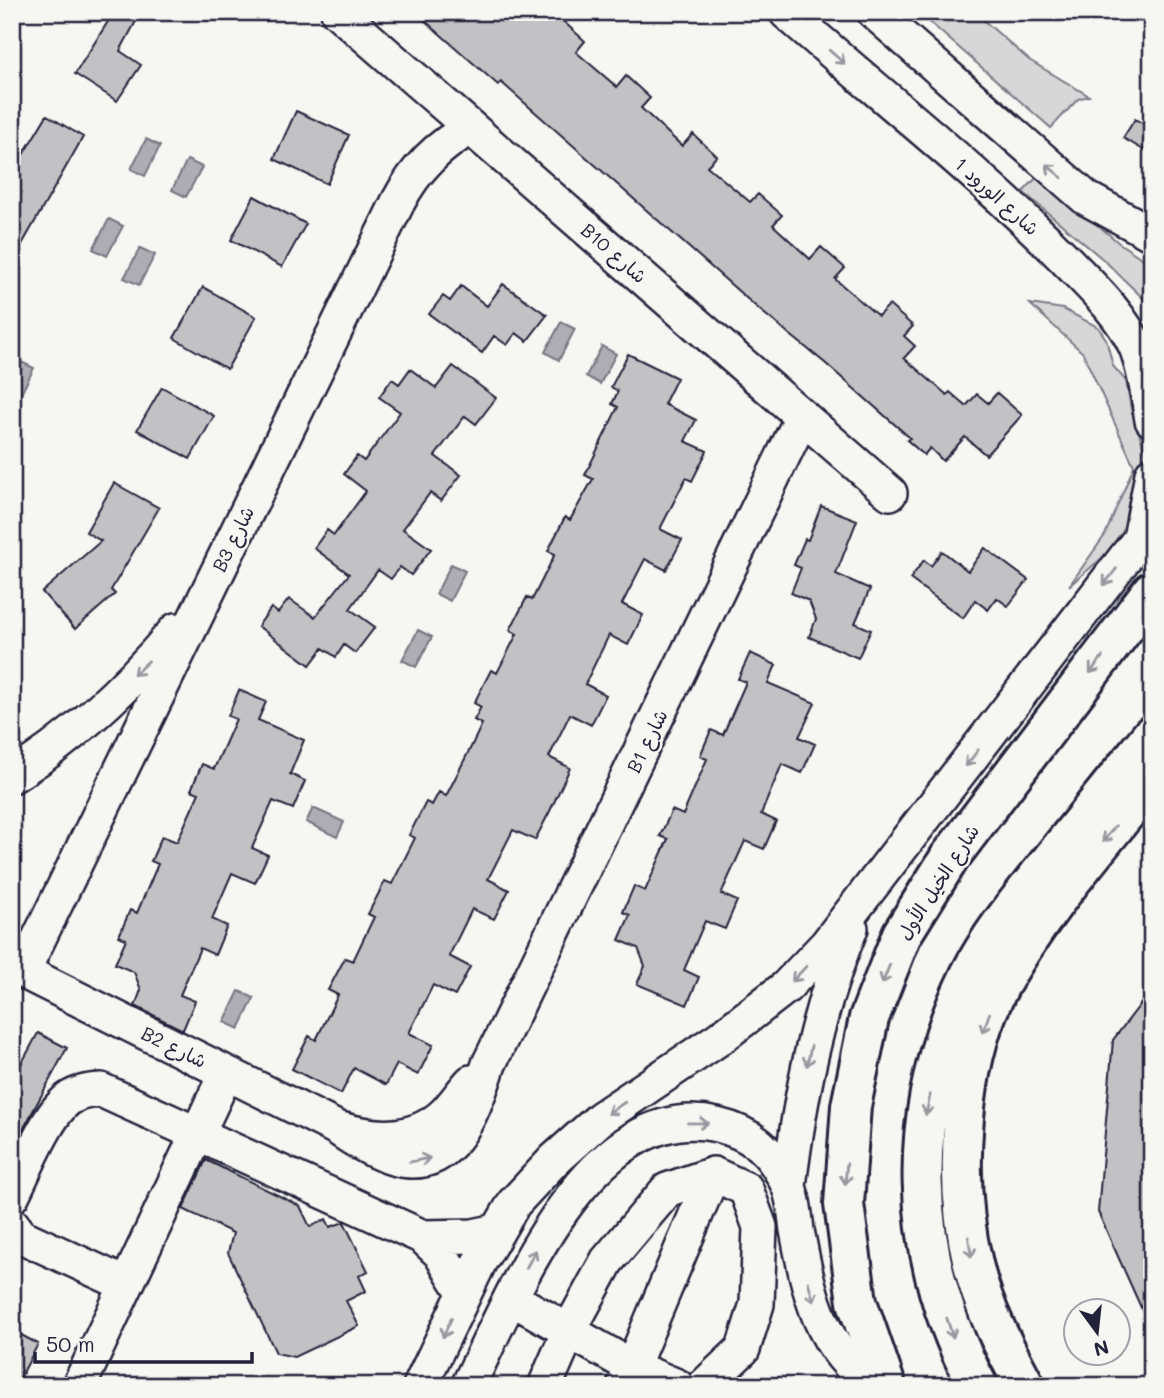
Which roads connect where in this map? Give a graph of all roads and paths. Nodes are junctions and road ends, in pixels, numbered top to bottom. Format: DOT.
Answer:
graph roads {
  1 [pos="338,12"];
  2 [pos="786,12"];
  3 [pos="874,12"];
  4 [pos="470,128"];
  5 [pos="1086,198"];
  6 [pos="1032,226"];
  7 [pos="1152,234"];
  8 [pos="1152,255"];
  9 [pos="1152,341"];
  10 [pos="802,416"];
  11 [pos="1152,420"];
  12 [pos="1152,474"];
  13 [pos="890,493"];
  14 [pos="1146,531"];
  15 [pos="1152,591"];
  16 [pos="203,599"];
  17 [pos="1152,735"];
  18 [pos="12,776"];
  19 [pos="1152,780"];
  20 [pos="863,900"];
  21 [pos="17,969"];
  22 [pos="226,1073"];
  23 [pos="337,1128"];
  24 [pos="197,1135"];
  25 [pos="713,1174"];
  26 [pos="789,1186"];
  27 [pos="12,1196"];
  28 [pos="12,1224"];
  29 [pos="497,1231"];
  30 [pos="423,1237"];
  31 [pos="125,1284"];
  32 [pos="464,1292"];
  33 [pos="511,1298"];
  34 [pos="569,1331"];
  35 [pos="629,1377"];
  36 [pos="79,1386"];
  37 [pos="421,1386"];
  38 [pos="468,1386"];
  39 [pos="545,1386"];
  40 [pos="677,1386"];
  41 [pos="704,1386"];
  42 [pos="876,1386"];
  43 [pos="886,1386"];
  44 [pos="978,1386"];
  45 [pos="1025,1386"];
  1 -- 4 [label="street, B10 شارع"];
  2 -- 6 [label="street, شارع الورود 1, one-way"];
  5 -- 3 [label="street, one-way"];
  4 -- 10 [label="street, B10 شارع"];
  4 -- 16 [label="street, B3 شارع"];
  5 -- 7 [label="street"];
  5 -- 8 [label="street"];
  6 -- 9 [label="street"];
  6 -- 11 [label="street, شارع الورود 1"];
  10 -- 13 [label="street, B10 شارع"];
  10 -- 23 [label="street, B1 شارع"];
  12 -- 14 [label="street"];
  14 -- 20 [label="street, one-way"];
  15 -- 43 [label="main road, شارع الخيل الأول, one-way"];
  16 -- 18 [label="street, one-way"];
  16 -- 21 [label="street, B3 شارع"];
  17 -- 44 [label="main road, one-way"];
  19 -- 45 [label="main road, one-way"];
  20 -- 26 [label="street, one-way"];
  20 -- 29 [label="street, one-way"];
  21 -- 22 [label="street, B2 شارع"];
  22 -- 23 [label="street, B2 شارع"];
  22 -- 24 [label="street"];
  24 -- 27 [label="street"];
  24 -- 30 [label="street"];
  24 -- 31 [label="street"];
  25 -- 34 [label="street"];
  25 -- 35 [label="street"];
  25 -- 41 [label="street"];
  33 -- 26 [label="street, one-way"];
  26 -- 42 [label="street, one-way"];
  28 -- 31 [label="street"];
  29 -- 30 [label="street"];
  29 -- 32 [label="street"];
  30 -- 32 [label="street"];
  31 -- 36 [label="street"];
  32 -- 37 [label="street, one-way"];
  33 -- 34 [label="street"];
  33 -- 38 [label="street"];
  34 -- 35 [label="street"];
  34 -- 39 [label="street"];
  35 -- 40 [label="street"];
}
